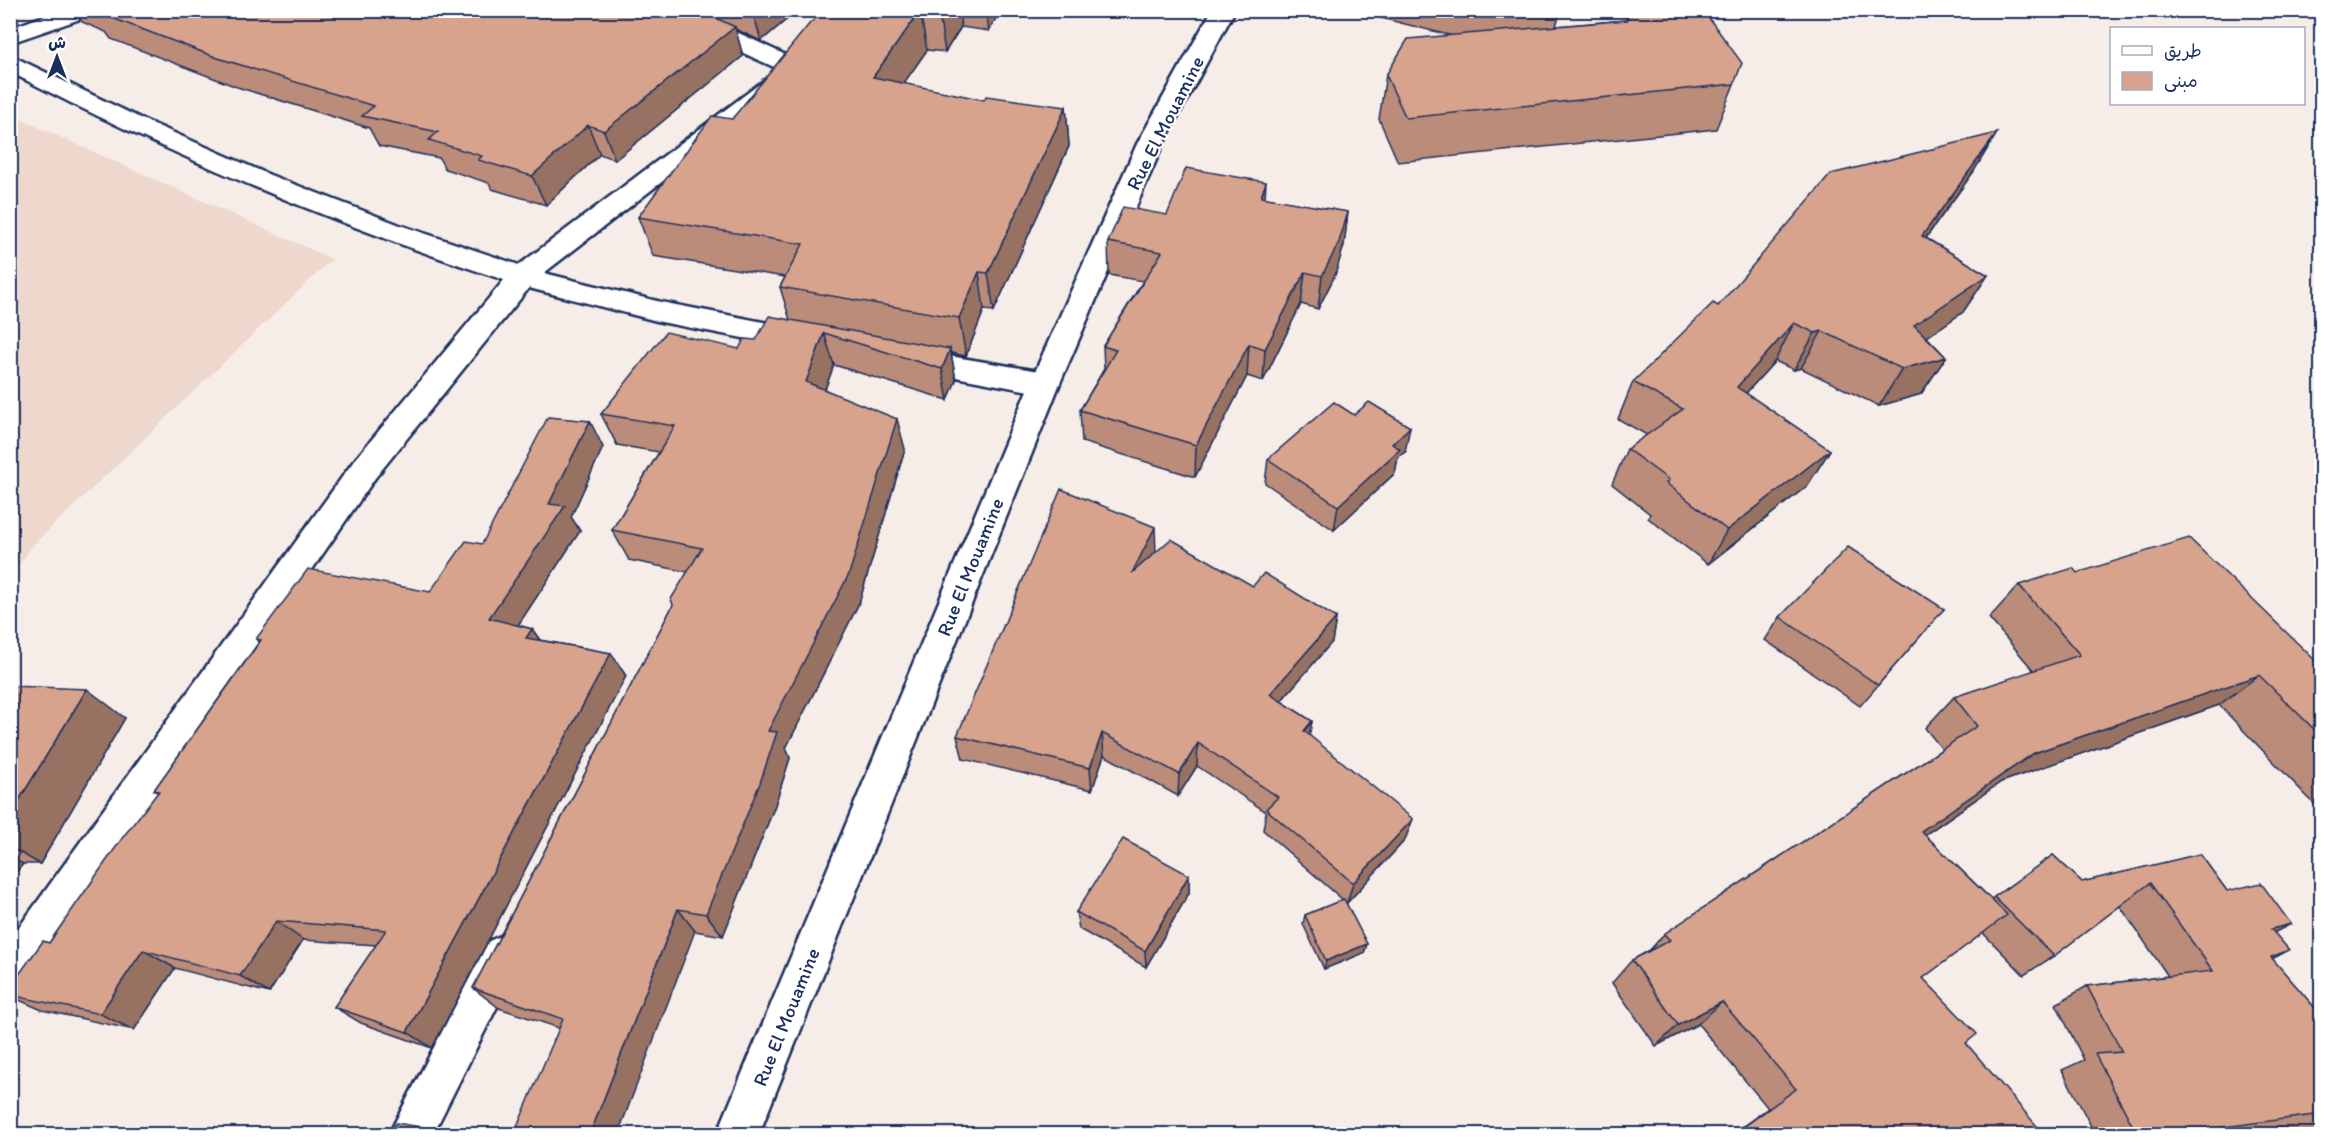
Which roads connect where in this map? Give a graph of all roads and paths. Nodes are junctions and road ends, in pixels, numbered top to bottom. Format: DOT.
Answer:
graph roads {
  1 [pos="84,10"];
  2 [pos="669,10"];
  3 [pos="1224,10"];
  4 [pos="10,36"];
  5 [pos="10,62"];
  6 [pos="523,276"];
  7 [pos="825,344"];
  8 [pos="883,354"];
  9 [pos="1045,384"];
  10 [pos="518,925"];
  11 [pos="10,975"];
  12 [pos="410,1134"];
  13 [pos="738,1134"];
  1 -- 4 [label="street"];
  2 -- 6 [label="street"];
  3 -- 9 [label="street, Rue El Mouamine"];
  5 -- 6 [label="street"];
  6 -- 7 [label="street"];
  6 -- 11 [label="street"];
  8 -- 9 [label="street"];
  9 -- 13 [label="street, Rue El Mouamine"];
  10 -- 12 [label="street"];
}
